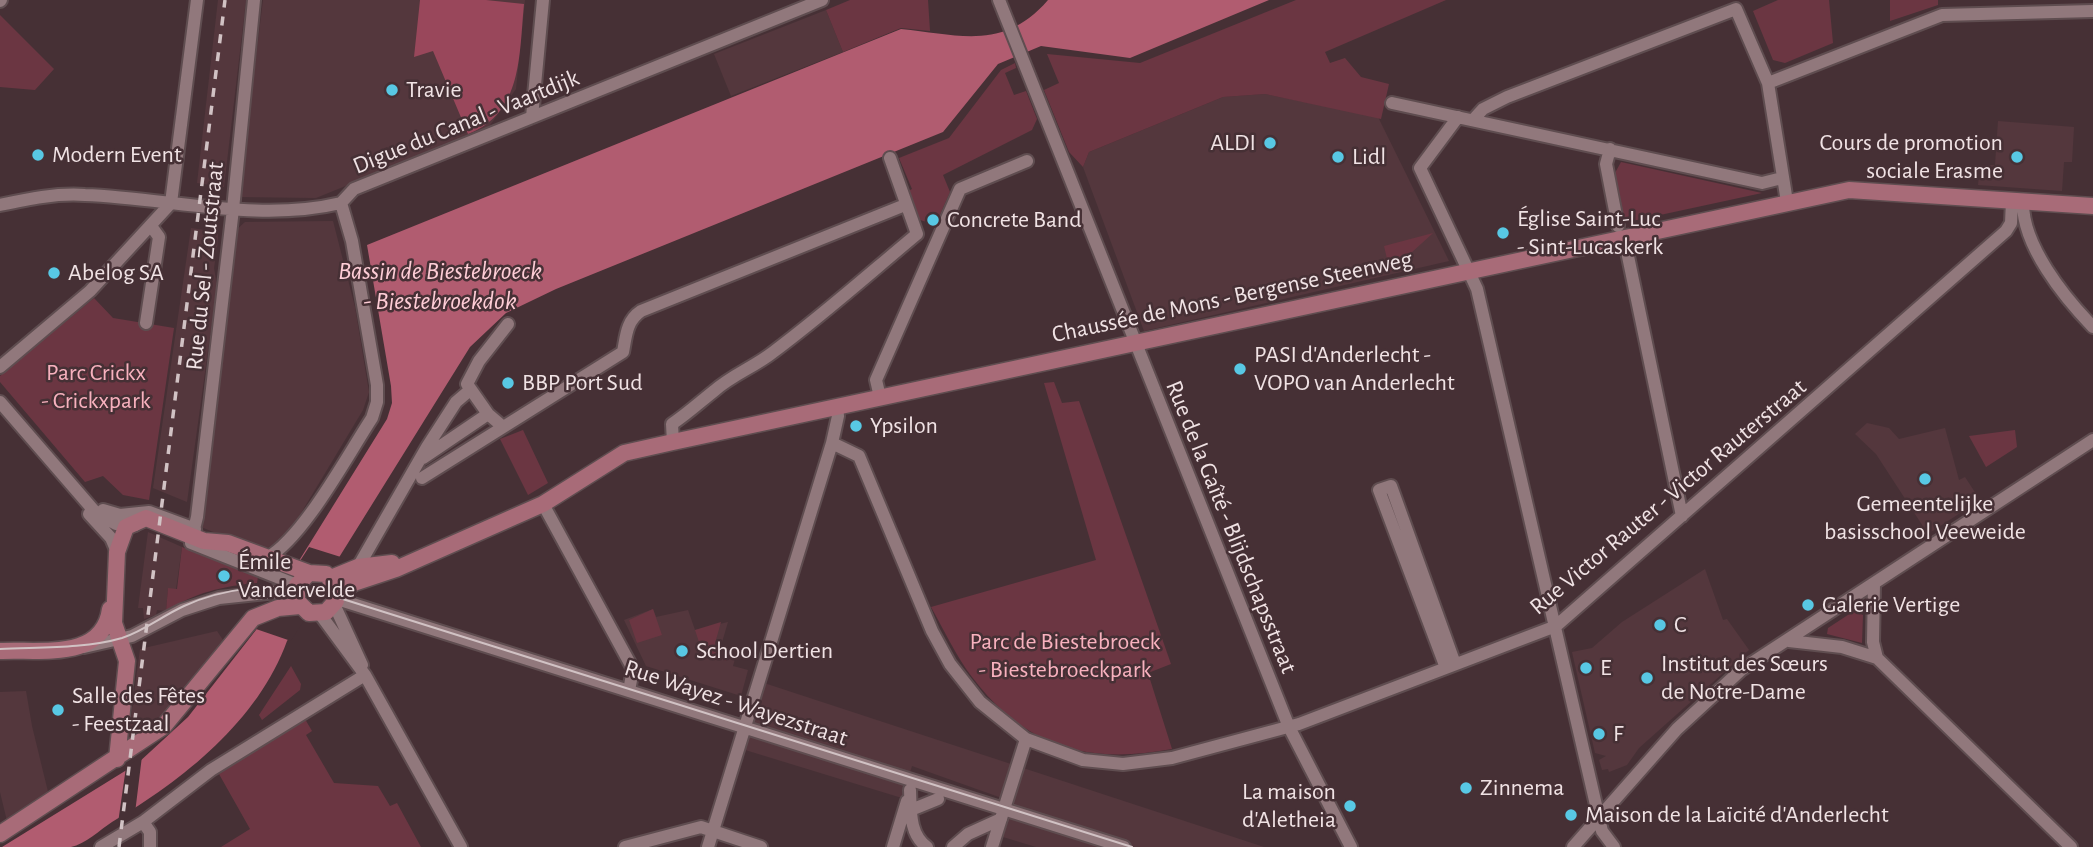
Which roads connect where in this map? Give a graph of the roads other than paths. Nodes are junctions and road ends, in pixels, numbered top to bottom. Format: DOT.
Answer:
graph roads {
  1 [pos="197,0"];
  2 [pos="254,0"];
  3 [pos="543,0"];
  4 [pos="822,0"];
  5 [pos="999,0"];
  6 [pos="2093,11"];
  7 [pos="1768,83"];
  8 [pos="1392,103"];
  9 [pos="532,117"];
  10 [pos="1458,117"];
  11 [pos="1473,120"];
  12 [pos="1610,149"];
  13 [pos="890,158"];
  14 [pos="1027,161"];
  15 [pos="1782,178"];
  16 [pos="2017,201"];
  17 [pos="1787,202"];
  18 [pos="172,203"];
  19 [pos="341,203"];
  20 [pos="0,205"];
  21 [pos="905,205"];
  22 [pos="2093,206"];
  23 [pos="233,209"];
  24 [pos="151,226"];
  25 [pos="1621,232"];
  26 [pos="917,234"];
  27 [pos="939,239"];
  28 [pos="1469,270"];
  29 [pos="146,323"];
  30 [pos="508,324"];
  31 [pos="2093,327"];
  32 [pos="1134,342"];
  33 [pos="0,367"];
  34 [pos="470,390"];
  35 [pos="880,397"];
  36 [pos="0,402"];
  37 [pos="837,406"];
  38 [pos="488,414"];
  39 [pos="502,426"];
  40 [pos="2093,440"];
  41 [pos="673,442"];
  42 [pos="832,443"];
  43 [pos="423,458"];
  44 [pos="422,478"];
  45 [pos="81,498"];
  46 [pos="543,504"];
  47 [pos="1682,516"];
  48 [pos="128,525"];
  49 [pos="191,532"];
  50 [pos="117,552"];
  51 [pos="267,558"];
  52 [pos="408,562"];
  53 [pos="358,567"];
  54 [pos="294,582"];
  55 [pos="1874,584"];
  56 [pos="334,591"];
  57 [pos="115,598"];
  58 [pos="311,611"];
  59 [pos="1556,626"];
  60 [pos="120,640"];
  61 [pos="1789,642"];
  62 [pos="83,647"];
  63 [pos="0,651"];
  64 [pos="1877,658"];
  65 [pos="1450,666"];
  66 [pos="365,676"];
  67 [pos="629,691"];
  68 [pos="744,727"];
  69 [pos="1289,727"];
  70 [pos="1026,738"];
  71 [pos="117,759"];
  72 [pos="938,799"];
  73 [pos="911,810"];
  74 [pos="1002,814"];
  75 [pos="1599,817"];
  76 [pos="143,822"];
  77 [pos="713,831"];
  78 [pos="0,834"];
  79 [pos="101,847"];
  80 [pos="150,847"];
  81 [pos="461,847"];
  82 [pos="625,847"];
  83 [pos="708,847"];
  84 [pos="761,847"];
  85 [pos="893,847"];
  86 [pos="927,847"];
  87 [pos="953,847"];
  88 [pos="992,847"];
  89 [pos="1124,847"];
  90 [pos="1351,847"];
  91 [pos="1573,847"];
  92 [pos="1614,847"];
  93 [pos="2071,847"];
  1 -- 18 [label="street"];
  2 -- 23 [label="street, Rue du Sel - Zoutstraat"];
  3 -- 9 [label="street"];
  4 -- 9 [label="street, Digue du Canal - Vaartdijk"];
  5 -- 32 [label="street, Rue de la Gaîté - Blijdschapsstraat"];
  6 -- 7 [label="street"];
  7 -- 11 [label="street"];
  7 -- 15 [label="street"];
  8 -- 10 [label="street"];
  9 -- 19 [label="street, Digue du Canal - Vaartdijk"];
  10 -- 11 [label="street"];
  10 -- 28 [label="street"];
  11 -- 12 [label="street"];
  12 -- 15 [label="street"];
  12 -- 25 [label="street"];
  13 -- 21 [label="street"];
  14 -- 27 [label="street"];
  15 -- 17 [label="street"];
  16 -- 17 [label="main road, Chaussée de Mons - Bergense Steenweg"];
  16 -- 22 [label="main road, Chaussée de Mons - Bergense Steenweg"];
  16 -- 31 [label="street"];
  16 -- 47 [label="street, Rue Victor Rauter - Victor Rauterstraat"];
  17 -- 25 [label="main road, Chaussée de Mons - Bergense Steenweg"];
  18 -- 20 [label="street"];
  18 -- 23 [label="street"];
  18 -- 24 [label="street"];
  19 -- 23 [label="street"];
  19 -- 51 [label="street, Digue du Canal - Vaartdijk"];
  21 -- 26 [label="street"];
  21 -- 39 [label="street"];
  23 -- 49 [label="street, Rue du Sel - Zoutstraat"];
  24 -- 29 [label="street"];
  24 -- 33 [label="street"];
  25 -- 28 [label="main road, Chaussée de Mons - Bergense Steenweg"];
  25 -- 47 [label="street"];
  26 -- 27 [label="street"];
  26 -- 41 [label="street"];
  27 -- 35 [label="street"];
  28 -- 32 [label="main road, Chaussée de Mons - Bergense Steenweg"];
  28 -- 59 [label="street"];
  30 -- 34 [label="street"];
  32 -- 35 [label="main road, Chaussée de Mons - Bergense Steenweg"];
  32 -- 69 [label="street, Rue de la Gaîté - Blijdschapsstraat"];
  34 -- 38 [label="street"];
  34 -- 43 [label="street"];
  35 -- 37 [label="main road, Chaussée de Mons - Bergense Steenweg"];
  36 -- 45 [label="street"];
  37 -- 41 [label="main road, Chaussée de Mons - Bergense Steenweg"];
  37 -- 42 [label="street"];
  38 -- 39 [label="street"];
  38 -- 43 [label="street"];
  39 -- 44 [label="street"];
  40 -- 55 [label="street"];
  41 -- 46 [label="main road, Chaussée de Mons - Bergense Steenweg"];
  42 -- 68 [label="street"];
  42 -- 70 [label="street, Rue Victor Rauter - Victor Rauterstraat"];
  43 -- 53 [label="street"];
  45 -- 48 [label="street"];
  45 -- 49 [label="street"];
  45 -- 50 [label="street"];
  46 -- 52 [label="main road, Chaussée de Mons - Bergense Steenweg"];
  46 -- 67 [label="street"];
  47 -- 59 [label="street, Rue Victor Rauter - Victor Rauterstraat"];
  48 -- 49 [label="main road"];
  48 -- 50 [label="main road"];
  48 -- 54 [label="street"];
  49 -- 51 [label="main road"];
  50 -- 57 [label="main road"];
  51 -- 54 [label="main road"];
  52 -- 53 [label="main road, Chaussée de Mons - Bergense Steenweg"];
  52 -- 56 [label="main road, Chaussée de Mons - Bergense Steenweg"];
  53 -- 56 [label="main road, Chaussée de Mons - Bergense Steenweg"];
  54 -- 56 [label="main road"];
  54 -- 58 [label="main road"];
  54 -- 60 [label="street"];
  55 -- 61 [label="street"];
  55 -- 64 [label="street"];
  56 -- 58 [label="main road"];
  56 -- 66 [label="street"];
  56 -- 67 [label="street, Rue Wayez - Wayezstraat"];
  57 -- 60 [label="main road"];
  57 -- 62 [label="main road"];
  58 -- 66 [label="street"];
  58 -- 71 [label="main road"];
  59 -- 65 [label="street, Rue Victor Rauter - Victor Rauterstraat"];
  59 -- 75 [label="street"];
  60 -- 62 [label="street"];
  60 -- 71 [label="main road"];
  61 -- 64 [label="street"];
  61 -- 75 [label="street"];
  62 -- 63 [label="main road"];
  64 -- 93 [label="street"];
  65 -- 65 [label="street"];
  65 -- 69 [label="street, Rue Victor Rauter - Victor Rauterstraat"];
  66 -- 76 [label="street"];
  66 -- 81 [label="street"];
  67 -- 68 [label="street, Rue Wayez - Wayezstraat"];
  68 -- 74 [label="street, Rue Wayez - Wayezstraat"];
  68 -- 77 [label="street"];
  69 -- 70 [label="street, Rue Victor Rauter - Victor Rauterstraat"];
  69 -- 90 [label="street, Rue de la Gaîté - Blijdschapsstraat"];
  70 -- 74 [label="street"];
  71 -- 78 [label="main road"];
  72 -- 73 [label="street"];
  73 -- 85 [label="street"];
  73 -- 86 [label="street"];
  74 -- 87 [label="street"];
  74 -- 88 [label="street"];
  74 -- 89 [label="street, Rue Wayez - Wayezstraat"];
  75 -- 91 [label="street"];
  75 -- 92 [label="street"];
  76 -- 79 [label="street"];
  76 -- 80 [label="street"];
  77 -- 82 [label="street"];
  77 -- 83 [label="street"];
  77 -- 84 [label="street"];
}
